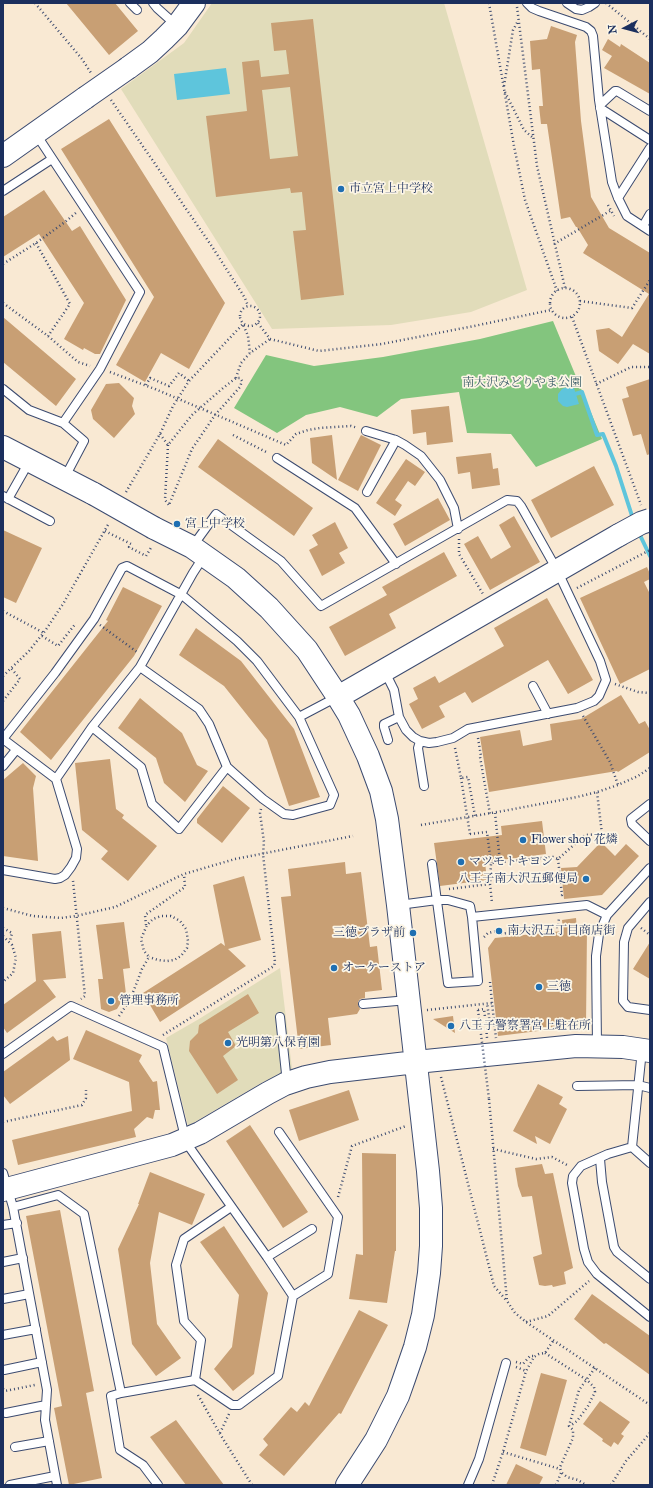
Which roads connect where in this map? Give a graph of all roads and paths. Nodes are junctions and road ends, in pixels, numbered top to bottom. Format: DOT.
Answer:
graph roads {
  1 [pos="35,3"];
  2 [pos="130,3"];
  3 [pos="153,3"];
  4 [pos="194,3"];
  5 [pos="489,3"];
  6 [pos="517,3"];
  7 [pos="527,3"];
  8 [pos="567,3"];
  9 [pos="595,3"];
  10 [pos="607,3"];
  11 [pos="137,10"];
  12 [pos="519,21"];
  13 [pos="177,26"];
  14 [pos="650,39"];
  15 [pos="93,76"];
  16 [pos="503,90"];
  17 [pos="109,97"];
  18 [pos="600,104"];
  19 [pos="650,111"];
  20 [pos="35,133"];
  21 [pos="532,137"];
  22 [pos="650,140"];
  23 [pos="650,148"];
  24 [pos="4,154"];
  25 [pos="52,159"];
  26 [pos="3,191"];
  27 [pos="618,198"];
  28 [pos="80,209"];
  29 [pos="610,211"];
  30 [pos="650,214"];
  31 [pos="646,228"];
  32 [pos="36,243"];
  33 [pos="554,244"];
  34 [pos="3,264"];
  35 [pos="650,280"];
  36 [pos="565,288"];
  37 [pos="557,291"];
  38 [pos="580,301"];
  39 [pos="3,303"];
  40 [pos="248,306"];
  41 [pos="551,310"];
  42 [pos="572,317"];
  43 [pos="258,323"];
  44 [pos="243,324"];
  45 [pos="48,336"];
  46 [pos="270,339"];
  47 [pos="250,354"];
  48 [pos="650,367"];
  49 [pos="100,369"];
  50 [pos="236,378"];
  51 [pos="190,381"];
  52 [pos="596,384"];
  53 [pos="146,385"];
  54 [pos="3,389"];
  55 [pos="215,415"];
  56 [pos="63,423"];
  57 [pos="366,431"];
  58 [pos="160,434"];
  59 [pos="233,435"];
  60 [pos="396,440"];
  61 [pos="168,445"];
  62 [pos="3,447"];
  63 [pos="277,458"];
  64 [pos="29,461"];
  65 [pos="64,478"];
  66 [pos="367,492"];
  67 [pos="124,496"];
  68 [pos="6,498"];
  69 [pos="647,515"];
  70 [pos="112,517"];
  71 [pos="50,521"];
  72 [pos="105,531"];
  73 [pos="458,532"];
  74 [pos="153,536"];
  75 [pos="650,550"];
  76 [pos="198,551"];
  77 [pos="396,564"];
  78 [pos="557,570"];
  79 [pos="568,593"];
  80 [pos="182,595"];
  81 [pos="486,600"];
  82 [pos="3,611"];
  83 [pos="78,621"];
  84 [pos="107,629"];
  85 [pos="43,634"];
  86 [pos="145,658"];
  87 [pos="140,667"];
  88 [pos="11,668"];
  89 [pos="384,670"];
  90 [pos="3,676"];
  91 [pos="533,686"];
  92 [pos="624,687"];
  93 [pos="650,693"];
  94 [pos="338,697"];
  95 [pos="3,701"];
  96 [pos="577,708"];
  97 [pos="548,714"];
  98 [pos="300,717"];
  99 [pos="399,717"];
  100 [pos="92,727"];
  101 [pos="476,727"];
  102 [pos="388,740"];
  103 [pos="420,741"];
  104 [pos="16,750"];
  105 [pos="456,752"];
  106 [pos="3,766"];
  107 [pos="227,767"];
  108 [pos="650,768"];
  109 [pos="461,778"];
  110 [pos="56,779"];
  111 [pos="618,785"];
  112 [pos="424,786"];
  113 [pos="597,792"];
  114 [pos="650,804"];
  115 [pos="260,813"];
  116 [pos="495,813"];
  117 [pos="490,814"];
  118 [pos="475,816"];
  119 [pos="421,825"];
  120 [pos="353,836"];
  121 [pos="650,841"];
  122 [pos="263,854"];
  123 [pos="558,859"];
  124 [pos="500,862"];
  125 [pos="491,863"];
  126 [pos="432,864"];
  127 [pos="650,868"];
  128 [pos="3,870"];
  129 [pos="184,874"];
  130 [pos="73,882"];
  131 [pos="490,884"];
  132 [pos="442,890"];
  133 [pos="556,898"];
  134 [pos="437,900"];
  135 [pos="650,902"];
  136 [pos="492,903"];
  137 [pos="398,905"];
  138 [pos="3,908"];
  139 [pos="607,915"];
  140 [pos="76,916"];
  141 [pos="472,917"];
  142 [pos="559,917"];
  143 [pos="146,925"];
  144 [pos="3,928"];
  145 [pos="643,930"];
  146 [pos="496,931"];
  147 [pos="650,935"];
  148 [pos="3,936"];
  149 [pos="10,941"];
  150 [pos="149,957"];
  151 [pos="3,982"];
  152 [pos="86,996"];
  153 [pos="409,1000"];
  154 [pos="487,1003"];
  155 [pos="363,1004"];
  156 [pos="427,1010"];
  157 [pos="650,1010"];
  158 [pos="280,1017"];
  159 [pos="113,1024"];
  160 [pos="486,1025"];
  161 [pos="162,1035"];
  162 [pos="497,1042"];
  163 [pos="488,1043"];
  164 [pos="597,1046"];
  165 [pos="646,1050"];
  166 [pos="3,1054"];
  167 [pos="416,1062"];
  168 [pos="441,1076"];
  169 [pos="287,1084"];
  170 [pos="638,1085"];
  171 [pos="578,1086"];
  172 [pos="650,1088"];
  173 [pos="86,1090"];
  174 [pos="3,1122"];
  175 [pos="406,1126"];
  176 [pos="279,1132"];
  177 [pos="186,1139"];
  178 [pos="632,1147"];
  179 [pos="493,1148"];
  180 [pos="600,1159"];
  181 [pos="650,1163"];
  182 [pos="577,1171"];
  183 [pos="7,1190"];
  184 [pos="231,1207"];
  185 [pos="334,1212"];
  186 [pos="17,1223"];
  187 [pos="3,1225"];
  188 [pos="312,1229"];
  189 [pos="267,1257"];
  190 [pos="23,1258"];
  191 [pos="3,1262"];
  192 [pos="597,1274"];
  193 [pos="650,1279"];
  194 [pos="29,1294"];
  195 [pos="292,1296"];
  196 [pos="3,1299"];
  197 [pos="507,1301"];
  198 [pos="650,1317"];
  199 [pos="526,1322"];
  200 [pos="36,1329"];
  201 [pos="3,1335"];
  202 [pos="553,1341"];
  203 [pos="545,1353"];
  204 [pos="536,1356"];
  205 [pos="42,1362"];
  206 [pos="506,1363"];
  207 [pos="595,1368"];
  208 [pos="4,1370"];
  209 [pos="193,1380"];
  210 [pos="587,1380"];
  211 [pos="46,1383"];
  212 [pos="3,1388"];
  213 [pos="121,1394"];
  214 [pos="46,1405"];
  215 [pos="232,1405"];
  216 [pos="650,1405"];
  217 [pos="6,1413"];
  218 [pos="569,1426"];
  219 [pos="650,1433"];
  220 [pos="220,1434"];
  221 [pos="49,1441"];
  222 [pos="15,1447"];
  223 [pos="503,1452"];
  224 [pos="560,1469"];
  225 [pos="561,1473"];
  226 [pos="56,1476"];
  227 [pos="10,1485"];
  228 [pos="57,1485"];
  229 [pos="158,1485"];
  230 [pos="252,1485"];
  231 [pos="347,1485"];
  232 [pos="468,1485"];
  233 [pos="492,1485"];
  234 [pos="556,1485"];
  235 [pos="586,1485"];
  236 [pos="611,1485"];
  1 -- 15 [label="path"];
  2 -- 11 [label="lane"];
  3 -- 13 [label="lane"];
  4 -- 13 [label="street"];
  5 -- 16 [label="path"];
  6 -- 12 [label="path"];
  7 -- 18 [label="lane"];
  8 -- 9 [label="lane"];
  10 -- 14 [label="path"];
  12 -- 16 [label="path"];
  12 -- 21 [label="path"];
  13 -- 20 [label="street, bridge"];
  16 -- 21 [label="path"];
  16 -- 37 [label="path"];
  17 -- 40 [label="path"];
  18 -- 19 [label="lane"];
  18 -- 22 [label="lane"];
  18 -- 27 [label="lane"];
  20 -- 24 [label="street"];
  20 -- 25 [label="lane"];
  21 -- 33 [label="path"];
  23 -- 27 [label="lane"];
  25 -- 26 [label="lane"];
  25 -- 49 [label="lane"];
  27 -- 31 [label="lane"];
  28 -- 32 [label="path"];
  29 -- 33 [label="path"];
  30 -- 31 [label="lane"];
  32 -- 34 [label="path"];
  32 -- 45 [label="path"];
  33 -- 36 [label="path"];
  35 -- 38 [label="path"];
  36 -- 37 [label="path"];
  36 -- 38 [label="path"];
  37 -- 41 [label="path"];
  38 -- 42 [label="path"];
  39 -- 45 [label="path"];
  40 -- 43 [label="path"];
  40 -- 44 [label="path"];
  41 -- 42 [label="path"];
  41 -- 46 [label="path"];
  42 -- 52 [label="path"];
  43 -- 44 [label="path"];
  43 -- 46 [label="path"];
  44 -- 47 [label="path"];
  44 -- 51 [label="path"];
  45 -- 49 [label="path"];
  46 -- 47 [label="path"];
  47 -- 50 [label="path"];
  48 -- 52 [label="path"];
  49 -- 53 [label="path"];
  49 -- 56 [label="lane"];
  50 -- 55 [label="path"];
  50 -- 61 [label="path"];
  51 -- 53 [label="path"];
  51 -- 58 [label="path"];
  52 -- 69 [label="path"];
  53 -- 55 [label="path, bridge"];
  54 -- 56 [label="lane"];
  55 -- 57 [label="path"];
  55 -- 61 [label="path"];
  56 -- 65 [label="lane"];
  57 -- 60 [label="lane"];
  58 -- 61 [label="path"];
  58 -- 67 [label="path"];
  59 -- 63 [label="path"];
  60 -- 66 [label="lane"];
  60 -- 73 [label="lane"];
  62 -- 64 [label="street"];
  63 -- 77 [label="lane"];
  64 -- 65 [label="street"];
  64 -- 68 [label="lane"];
  65 -- 74 [label="street, bridge"];
  68 -- 71 [label="lane"];
  69 -- 78 [label="street, bridge"];
  70 -- 72 [label="path"];
  72 -- 74 [label="path"];
  72 -- 85 [label="path"];
  73 -- 77 [label="lane"];
  73 -- 78 [label="lane"];
  73 -- 81 [label="path"];
  74 -- 76 [label="street"];
  75 -- 79 [label="path"];
  76 -- 77 [label="lane"];
  76 -- 80 [label="lane"];
  76 -- 94 [label="street"];
  78 -- 79 [label="lane"];
  78 -- 89 [label="street"];
  79 -- 96 [label="lane"];
  80 -- 86 [label="lane"];
  80 -- 98 [label="lane"];
  80 -- 104 [label="lane"];
  82 -- 85 [label="path"];
  83 -- 85 [label="path"];
  84 -- 86 [label="path"];
  85 -- 88 [label="path"];
  86 -- 87 [label="lane"];
  87 -- 100 [label="lane"];
  87 -- 107 [label="lane"];
  88 -- 90 [label="path"];
  88 -- 95 [label="path"];
  89 -- 94 [label="street"];
  89 -- 99 [label="lane"];
  91 -- 97 [label="lane"];
  92 -- 93 [label="path"];
  94 -- 98 [label="lane"];
  94 -- 137 [label="street"];
  96 -- 97 [label="lane"];
  96 -- 111 [label="path"];
  97 -- 101 [label="lane"];
  98 -- 107 [label="lane"];
  99 -- 102 [label="lane"];
  99 -- 103 [label="lane"];
  100 -- 107 [label="lane"];
  100 -- 110 [label="lane"];
  101 -- 103 [label="lane"];
  101 -- 117 [label="path"];
  103 -- 112 [label="lane"];
  104 -- 106 [label="lane"];
  104 -- 110 [label="lane"];
  105 -- 109 [label="path"];
  108 -- 111 [label="path"];
  109 -- 118 [label="path"];
  109 -- 125 [label="path, bridge"];
  110 -- 128 [label="lane"];
  111 -- 113 [label="path"];
  113 -- 116 [label="path"];
  113 -- 123 [label="path"];
  114 -- 121 [label="lane"];
  115 -- 122 [label="path"];
  116 -- 117 [label="path"];
  116 -- 124 [label="path"];
  117 -- 118 [label="path"];
  118 -- 119 [label="path"];
  120 -- 122 [label="path"];
  122 -- 129 [label="path"];
  122 -- 161 [label="path"];
  123 -- 124 [label="path"];
  123 -- 133 [label="path"];
  124 -- 125 [label="path"];
  125 -- 131 [label="path"];
  126 -- 134 [label="lane"];
  127 -- 139 [label="lane"];
  129 -- 140 [label="path"];
  129 -- 143 [label="path"];
  130 -- 140 [label="path"];
  131 -- 132 [label="path"];
  131 -- 136 [label="path"];
  134 -- 137 [label="lane"];
  134 -- 141 [label="lane"];
  134 -- 141 [label="lane"];
  135 -- 157 [label="lane"];
  137 -- 153 [label="street"];
  138 -- 140 [label="path"];
  139 -- 141 [label="lane"];
  139 -- 164 [label="lane"];
  140 -- 152 [label="path"];
  142 -- 146 [label="path"];
  143 -- 150 [label="path"];
  143 -- 150 [label="path"];
  144 -- 149 [label="path"];
  145 -- 147 [label="path"];
  148 -- 149 [label="path"];
  149 -- 151 [label="path"];
  150 -- 159 [label="path"];
  153 -- 155 [label="lane"];
  153 -- 167 [label="street"];
  154 -- 156 [label="path"];
  154 -- 160 [label="path"];
  154 -- 162 [label="path"];
  158 -- 169 [label="lane"];
  159 -- 166 [label="lane"];
  159 -- 177 [label="lane"];
  160 -- 163 [label="path"];
  160 -- 179 [label="path, bridge"];
  164 -- 165 [label="street"];
  164 -- 167 [label="street"];
  165 -- 170 [label="lane"];
  167 -- 169 [label="street"];
  167 -- 231 [label="street"];
  168 -- 197 [label="path"];
  169 -- 177 [label="street"];
  170 -- 171 [label="lane"];
  170 -- 172 [label="lane"];
  170 -- 178 [label="lane"];
  173 -- 174 [label="path"];
  175 -- 185 [label="path"];
  176 -- 185 [label="lane"];
  177 -- 183 [label="street"];
  177 -- 184 [label="lane"];
  178 -- 180 [label="lane"];
  178 -- 181 [label="lane"];
  179 -- 182 [label="path"];
  179 -- 197 [label="path"];
  180 -- 182 [label="lane"];
  180 -- 193 [label="lane"];
  182 -- 192 [label="lane"];
  183 -- 186 [label="lane"];
  183 -- 213 [label="lane"];
  184 -- 189 [label="lane"];
  184 -- 209 [label="lane"];
  185 -- 195 [label="lane"];
  186 -- 187 [label="lane"];
  186 -- 190 [label="lane"];
  188 -- 189 [label="lane"];
  189 -- 195 [label="lane"];
  190 -- 191 [label="lane"];
  190 -- 194 [label="lane"];
  192 -- 198 [label="lane"];
  192 -- 199 [label="path"];
  194 -- 196 [label="lane"];
  194 -- 200 [label="lane"];
  195 -- 215 [label="lane"];
  197 -- 199 [label="path"];
  199 -- 202 [label="path"];
  200 -- 201 [label="lane"];
  200 -- 205 [label="lane"];
  202 -- 203 [label="path"];
  202 -- 207 [label="path"];
  203 -- 204 [label="path"];
  203 -- 210 [label="path"];
  204 -- 206 [label="path"];
  204 -- 223 [label="path"];
  205 -- 208 [label="lane"];
  205 -- 211 [label="lane"];
  206 -- 232 [label="lane"];
  207 -- 210 [label="path"];
  207 -- 216 [label="path"];
  209 -- 213 [label="lane"];
  209 -- 215 [label="lane"];
  209 -- 220 [label="path"];
  210 -- 218 [label="path"];
  210 -- 218 [label="path"];
  211 -- 212 [label="path"];
  211 -- 214 [label="lane"];
  213 -- 229 [label="lane"];
  214 -- 217 [label="lane"];
  214 -- 221 [label="lane"];
  215 -- 220 [label="path"];
  218 -- 224 [label="path"];
  219 -- 236 [label="path"];
  220 -- 230 [label="path"];
  221 -- 222 [label="lane"];
  221 -- 226 [label="lane"];
  223 -- 224 [label="path"];
  223 -- 233 [label="path"];
  224 -- 225 [label="path"];
  225 -- 234 [label="path"];
  225 -- 235 [label="path"];
  226 -- 227 [label="lane"];
  226 -- 228 [label="lane"];
}
